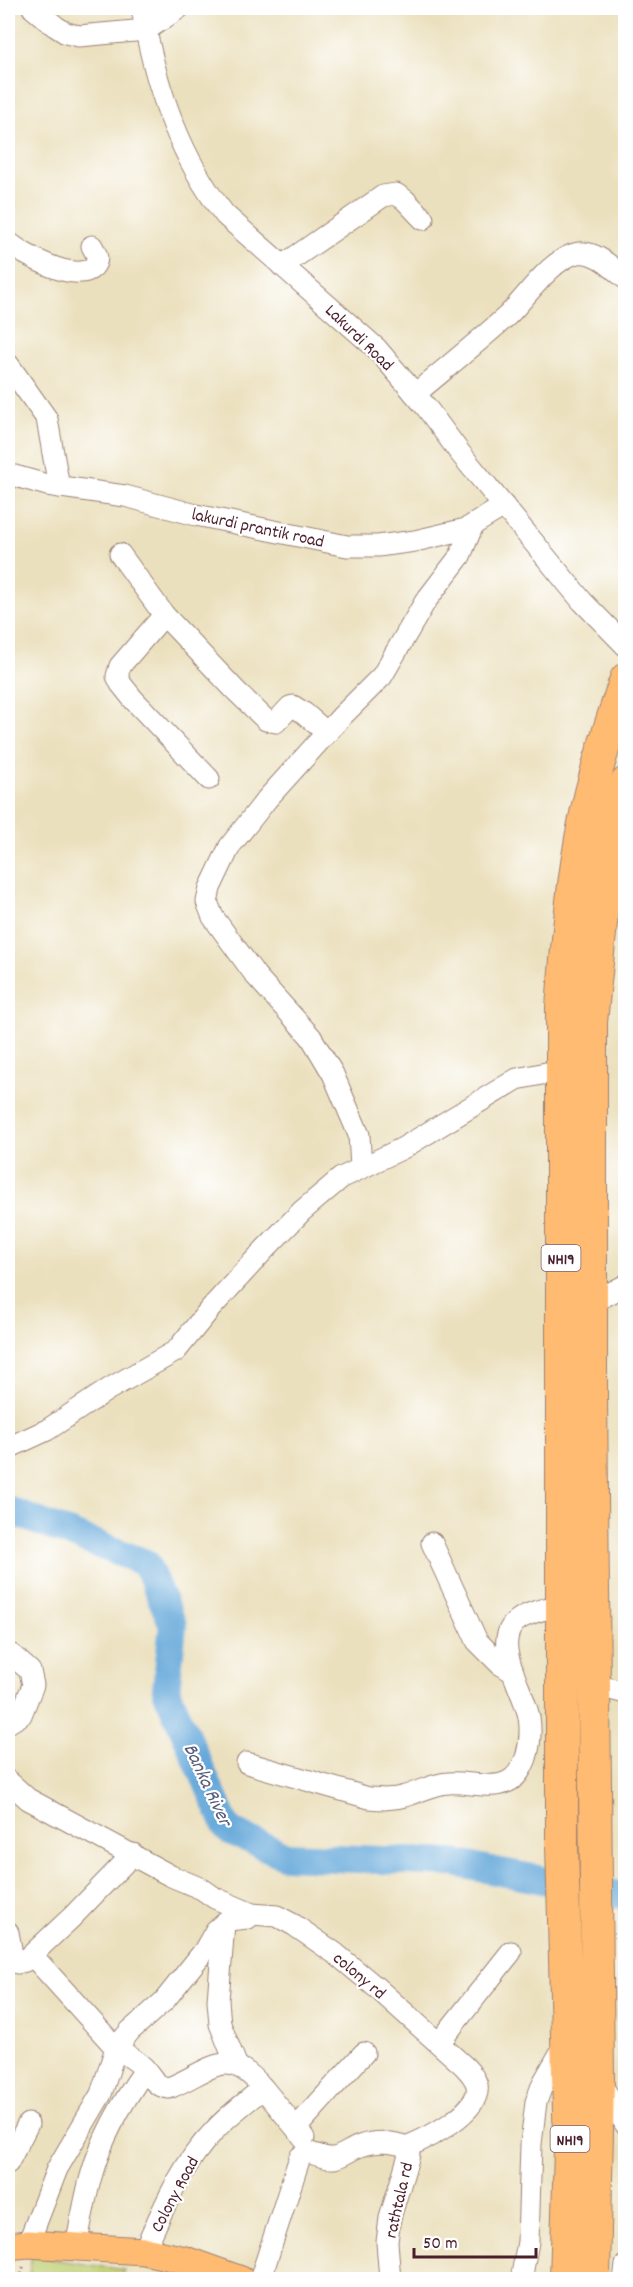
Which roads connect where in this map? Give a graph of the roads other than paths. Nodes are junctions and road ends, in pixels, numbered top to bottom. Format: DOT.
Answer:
graph roads {
  1 [pos="33,8"];
  2 [pos="142,8"];
  3 [pos="179,8"];
  4 [pos="146,30"];
  5 [pos="423,219"];
  6 [pos="8,242"];
  7 [pos="92,246"];
  8 [pos="282,266"];
  9 [pos="626,279"];
  10 [pos="8,364"];
  11 [pos="416,394"];
  12 [pos="8,474"];
  13 [pos="59,487"];
  14 [pos="504,506"];
  15 [pos="472,525"];
  16 [pos="120,554"];
  17 [pos="164,615"];
  18 [pos="626,646"];
  19 [pos="626,679"];
  20 [pos="327,733"];
  21 [pos="209,779"];
  22 [pos="626,783"];
  23 [pos="561,1070"];
  24 [pos="361,1167"];
  25 [pos="626,1285"];
  26 [pos="591,1303"];
  27 [pos="8,1448"];
  28 [pos="432,1543"];
  29 [pos="561,1605"];
  30 [pos="12,1655"];
  31 [pos="513,1672"];
  32 [pos="595,1685"];
  33 [pos="626,1693"];
  34 [pos="14,1719"];
  35 [pos="247,1763"];
  36 [pos="10,1788"];
  37 [pos="133,1854"];
  38 [pos="252,1914"];
  39 [pos="224,1923"];
  40 [pos="8,1932"];
  41 [pos="511,1952"];
  42 [pos="32,1955"];
  43 [pos="567,2042"];
  44 [pos="439,2043"];
  45 [pos="117,2048"];
  46 [pos="364,2053"];
  47 [pos="236,2064"];
  48 [pos="145,2070"];
  49 [pos="598,2079"];
  50 [pos="263,2088"];
  51 [pos="28,2124"];
  52 [pos="626,2126"];
  53 [pos="296,2128"];
  54 [pos="406,2147"];
  55 [pos="310,2152"];
  56 [pos="8,2163"];
  57 [pos="18,2245"];
  58 [pos="76,2247"];
  59 [pos="526,2248"];
  60 [pos="144,2251"];
  61 [pos="626,2265"];
  62 [pos="241,2280"];
  63 [pos="260,2280"];
  64 [pos="390,2280"];
  65 [pos="508,2280"];
  66 [pos="521,2280"];
  67 [pos="566,2280"];
  68 [pos="594,2280"];
  69 [pos="624,2280"];
  1 -- 4 [label="street"];
  2 -- 4 [label="street, Lakurdi Road"];
  3 -- 4 [label="street"];
  4 -- 8 [label="street, Lakurdi Road"];
  5 -- 8 [label="street"];
  6 -- 7 [label="street"];
  8 -- 11 [label="street, Lakurdi Road"];
  9 -- 11 [label="street"];
  10 -- 13 [label="street"];
  11 -- 14 [label="street, Lakurdi Road"];
  12 -- 13 [label="street, lakurdi prantik road"];
  13 -- 15 [label="street, lakurdi prantik road"];
  14 -- 15 [label="street, lakurdi prantik road"];
  14 -- 18 [label="street, Lakurdi Road"];
  15 -- 20 [label="street"];
  16 -- 17 [label="street"];
  17 -- 20 [label="street"];
  17 -- 21 [label="street"];
  19 -- 23 [label="highway, NH19"];
  20 -- 24 [label="street"];
  22 -- 26 [label="highway, NH19"];
  23 -- 24 [label="street"];
  23 -- 29 [label="highway, NH19"];
  24 -- 27 [label="street"];
  25 -- 26 [label="street"];
  26 -- 32 [label="highway, NH19"];
  28 -- 31 [label="street"];
  29 -- 31 [label="street"];
  29 -- 43 [label="highway, NH19"];
  30 -- 34 [label="street"];
  31 -- 35 [label="street"];
  32 -- 33 [label="street"];
  32 -- 49 [label="highway, NH19"];
  36 -- 37 [label="street, colony rd"];
  37 -- 38 [label="street, colony rd"];
  37 -- 42 [label="street"];
  38 -- 39 [label="street"];
  38 -- 44 [label="street, colony rd"];
  39 -- 45 [label="street"];
  39 -- 47 [label="street"];
  40 -- 42 [label="street"];
  41 -- 44 [label="street"];
  42 -- 45 [label="street"];
  43 -- 59 [label="street"];
  43 -- 67 [label="highway, NH19"];
  44 -- 54 [label="street, colony rd"];
  45 -- 48 [label="street"];
  45 -- 57 [label="street"];
  46 -- 53 [label="street"];
  47 -- 48 [label="street"];
  47 -- 50 [label="street"];
  48 -- 58 [label="street"];
  49 -- 52 [label="street"];
  49 -- 68 [label="highway, NH19"];
  50 -- 53 [label="street"];
  50 -- 60 [label="street, Colony Road"];
  51 -- 56 [label="street"];
  53 -- 55 [label="street"];
  54 -- 55 [label="street, rathtala rd"];
  54 -- 64 [label="street, rathtala rd"];
  55 -- 63 [label="street"];
  57 -- 58 [label="main road"];
  58 -- 60 [label="main road"];
  59 -- 65 [label="street"];
  59 -- 66 [label="street"];
  60 -- 62 [label="main road"];
  61 -- 69 [label="street"];
}
